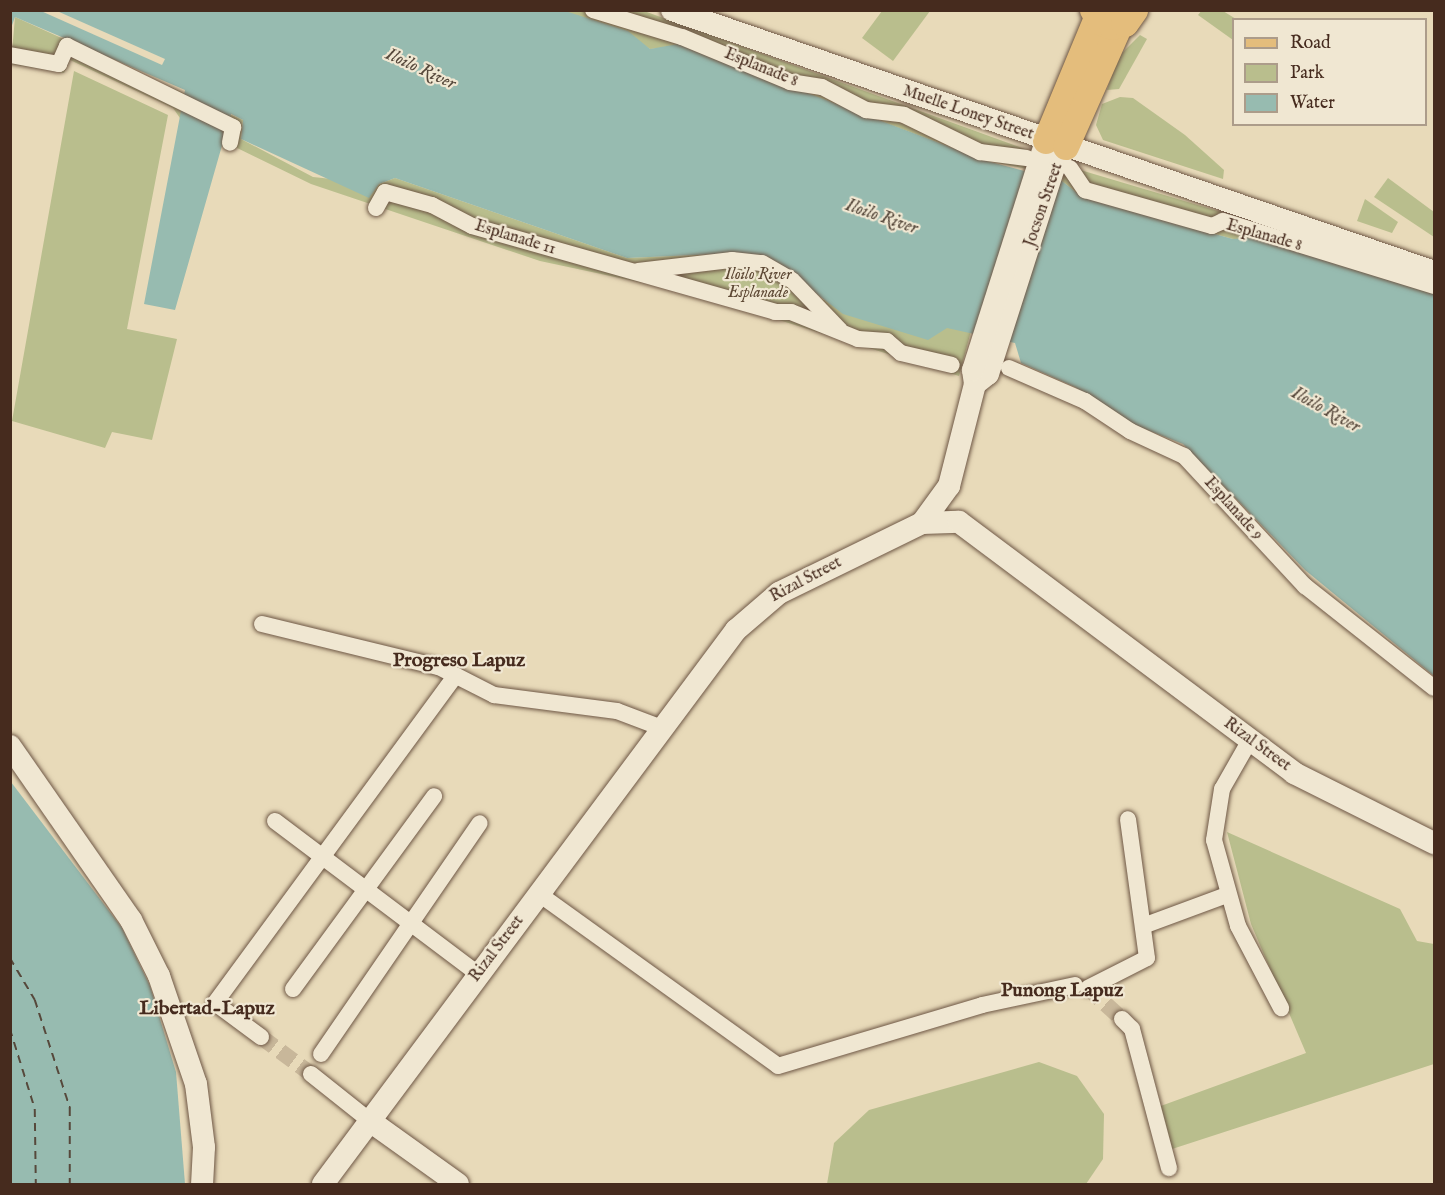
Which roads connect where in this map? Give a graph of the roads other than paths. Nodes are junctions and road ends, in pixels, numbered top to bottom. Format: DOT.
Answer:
graph roads {
  1 [pos="593,10"];
  2 [pos="672,10"];
  3 [pos="1113,14"];
  4 [pos="10,55"];
  5 [pos="232,135"];
  6 [pos="1050,158"];
  7 [pos="376,208"];
  8 [pos="631,272"];
  9 [pos="1434,272"];
  10 [pos="1434,286"];
  11 [pos="841,331"];
  12 [pos="980,372"];
  13 [pos="951,476"];
  14 [pos="959,522"];
  15 [pos="922,523"];
  16 [pos="262,624"];
  17 [pos="455,676"];
  18 [pos="1434,688"];
  19 [pos="662,728"];
  20 [pos="1250,740"];
  21 [pos="10,746"];
  22 [pos="434,796"];
  23 [pos="1128,819"];
  24 [pos="276,821"];
  25 [pos="480,823"];
  26 [pos="1434,843"];
  27 [pos="323,856"];
  28 [pos="369,891"];
  29 [pos="539,894"];
  30 [pos="1227,895"];
  31 [pos="413,924"];
  32 [pos="1143,926"];
  33 [pos="478,974"];
  34 [pos="293,989"];
  35 [pos="1281,1008"];
  36 [pos="1122,1019"];
  37 [pos="261,1038"];
  38 [pos="321,1054"];
  39 [pos="311,1074"];
  40 [pos="370,1121"];
  41 [pos="1169,1168"];
  42 [pos="202,1185"];
  43 [pos="323,1185"];
  44 [pos="458,1185"];
  1 -- 6 [label="street, Esplanade 8"];
  2 -- 6 [label="main road, Muelle Loney Street"];
  3 -- 6 [label="main road, Jocson Street"];
  4 -- 5 [label="street"];
  6 -- 9 [label="main road, Muelle Loney Street"];
  6 -- 10 [label="street, Esplanade 8"];
  6 -- 12 [label="main road, Jocson Street"];
  7 -- 8 [label="street, Esplanade 11"];
  8 -- 11 [label="street, Esplanade 11"];
  8 -- 11 [label="street, Esplanade 11"];
  11 -- 12 [label="street, Esplanade 11"];
  12 -- 13 [label="main road, Jocson Street"];
  12 -- 18 [label="street, Esplanade 9"];
  13 -- 14 [label="main road, Jocson Street"];
  13 -- 15 [label="main road, Jocson Street"];
  14 -- 15 [label="main road, Rizal Street"];
  14 -- 20 [label="main road, Rizal Street"];
  15 -- 19 [label="main road, Rizal Street"];
  16 -- 17 [label="street"];
  17 -- 19 [label="street"];
  17 -- 27 [label="street"];
  19 -- 29 [label="main road, Rizal Street"];
  20 -- 26 [label="main road, Rizal Street"];
  20 -- 30 [label="street"];
  21 -- 42 [label="main road"];
  22 -- 28 [label="street"];
  23 -- 32 [label="street"];
  24 -- 27 [label="street"];
  25 -- 31 [label="street"];
  27 -- 28 [label="street"];
  27 -- 37 [label="street"];
  28 -- 31 [label="street"];
  28 -- 34 [label="street"];
  29 -- 32 [label="street"];
  29 -- 33 [label="main road, Rizal Street"];
  30 -- 32 [label="street"];
  30 -- 35 [label="street"];
  31 -- 33 [label="street"];
  31 -- 38 [label="street"];
  33 -- 40 [label="main road, Rizal Street"];
  36 -- 41 [label="street"];
  39 -- 40 [label="street"];
  40 -- 43 [label="main road, Rizal Street"];
  40 -- 44 [label="main road"];
}
